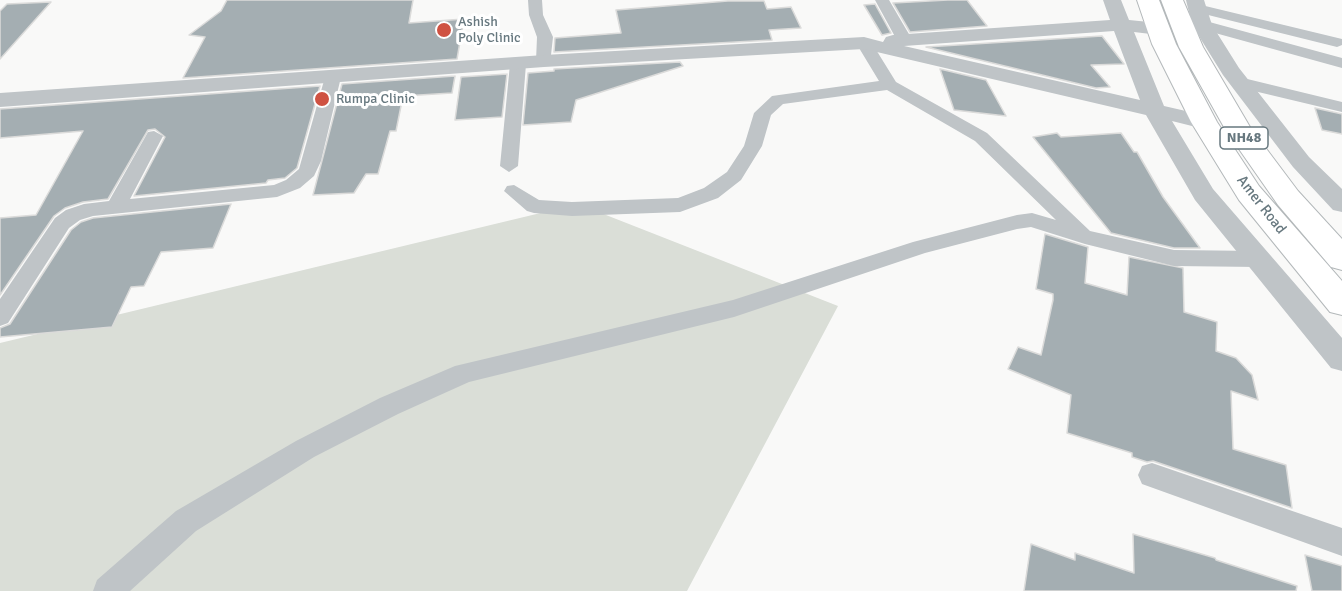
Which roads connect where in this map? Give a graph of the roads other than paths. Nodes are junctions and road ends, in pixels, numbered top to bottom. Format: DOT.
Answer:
graph roads {
  1 [pos="535,0"];
  2 [pos="882,0"];
  3 [pos="1112,0"];
  4 [pos="1148,0"];
  5 [pos="1172,0"];
  6 [pos="1198,11"];
  7 [pos="1121,25"];
  8 [pos="1159,29"];
  9 [pos="905,41"];
  10 [pos="1337,42"];
  11 [pos="864,44"];
  12 [pos="544,61"];
  13 [pos="1342,63"];
  14 [pos="518,64"];
  15 [pos="333,77"];
  16 [pos="1239,82"];
  17 [pos="890,85"];
  18 [pos="0,100"];
  19 [pos="1342,107"];
  20 [pos="1155,112"];
  21 [pos="1204,122"];
  22 [pos="154,136"];
  23 [pos="509,166"];
  24 [pos="514,191"];
  25 [pos="1342,204"];
  26 [pos="115,207"];
  27 [pos="1085,237"];
  28 [pos="1258,259"];
  29 [pos="1342,259"];
  30 [pos="1342,303"];
  31 [pos="0,317"];
  32 [pos="1342,359"];
  33 [pos="1152,475"];
  34 [pos="1342,542"];
  35 [pos="108,591"];
  1 -- 12 [label="street"];
  2 -- 9 [label="street"];
  3 -- 7 [label="street"];
  4 -- 8 [label="highway, Amer Road / NH48"];
  5 -- 29 [label="highway, Amer Road / NH48"];
  6 -- 10 [label="street"];
  6 -- 13 [label="street"];
  6 -- 16 [label="street"];
  7 -- 8 [label="street"];
  7 -- 9 [label="street"];
  7 -- 20 [label="street"];
  8 -- 21 [label="highway, Amer Road / NH48"];
  9 -- 11 [label="street"];
  11 -- 12 [label="street"];
  11 -- 17 [label="street"];
  11 -- 20 [label="street"];
  12 -- 14 [label="street"];
  14 -- 15 [label="street"];
  14 -- 23 [label="street"];
  15 -- 18 [label="street"];
  15 -- 26 [label="street"];
  16 -- 19 [label="street"];
  16 -- 25 [label="street"];
  17 -- 24 [label="street"];
  17 -- 27 [label="street"];
  20 -- 21 [label="street"];
  20 -- 28 [label="street"];
  21 -- 30 [label="highway, Amer Road / NH48"];
  22 -- 26 [label="street"];
  26 -- 31 [label="street"];
  27 -- 28 [label="street"];
  27 -- 35 [label="street"];
  28 -- 32 [label="street"];
  33 -- 34 [label="street"];
}
